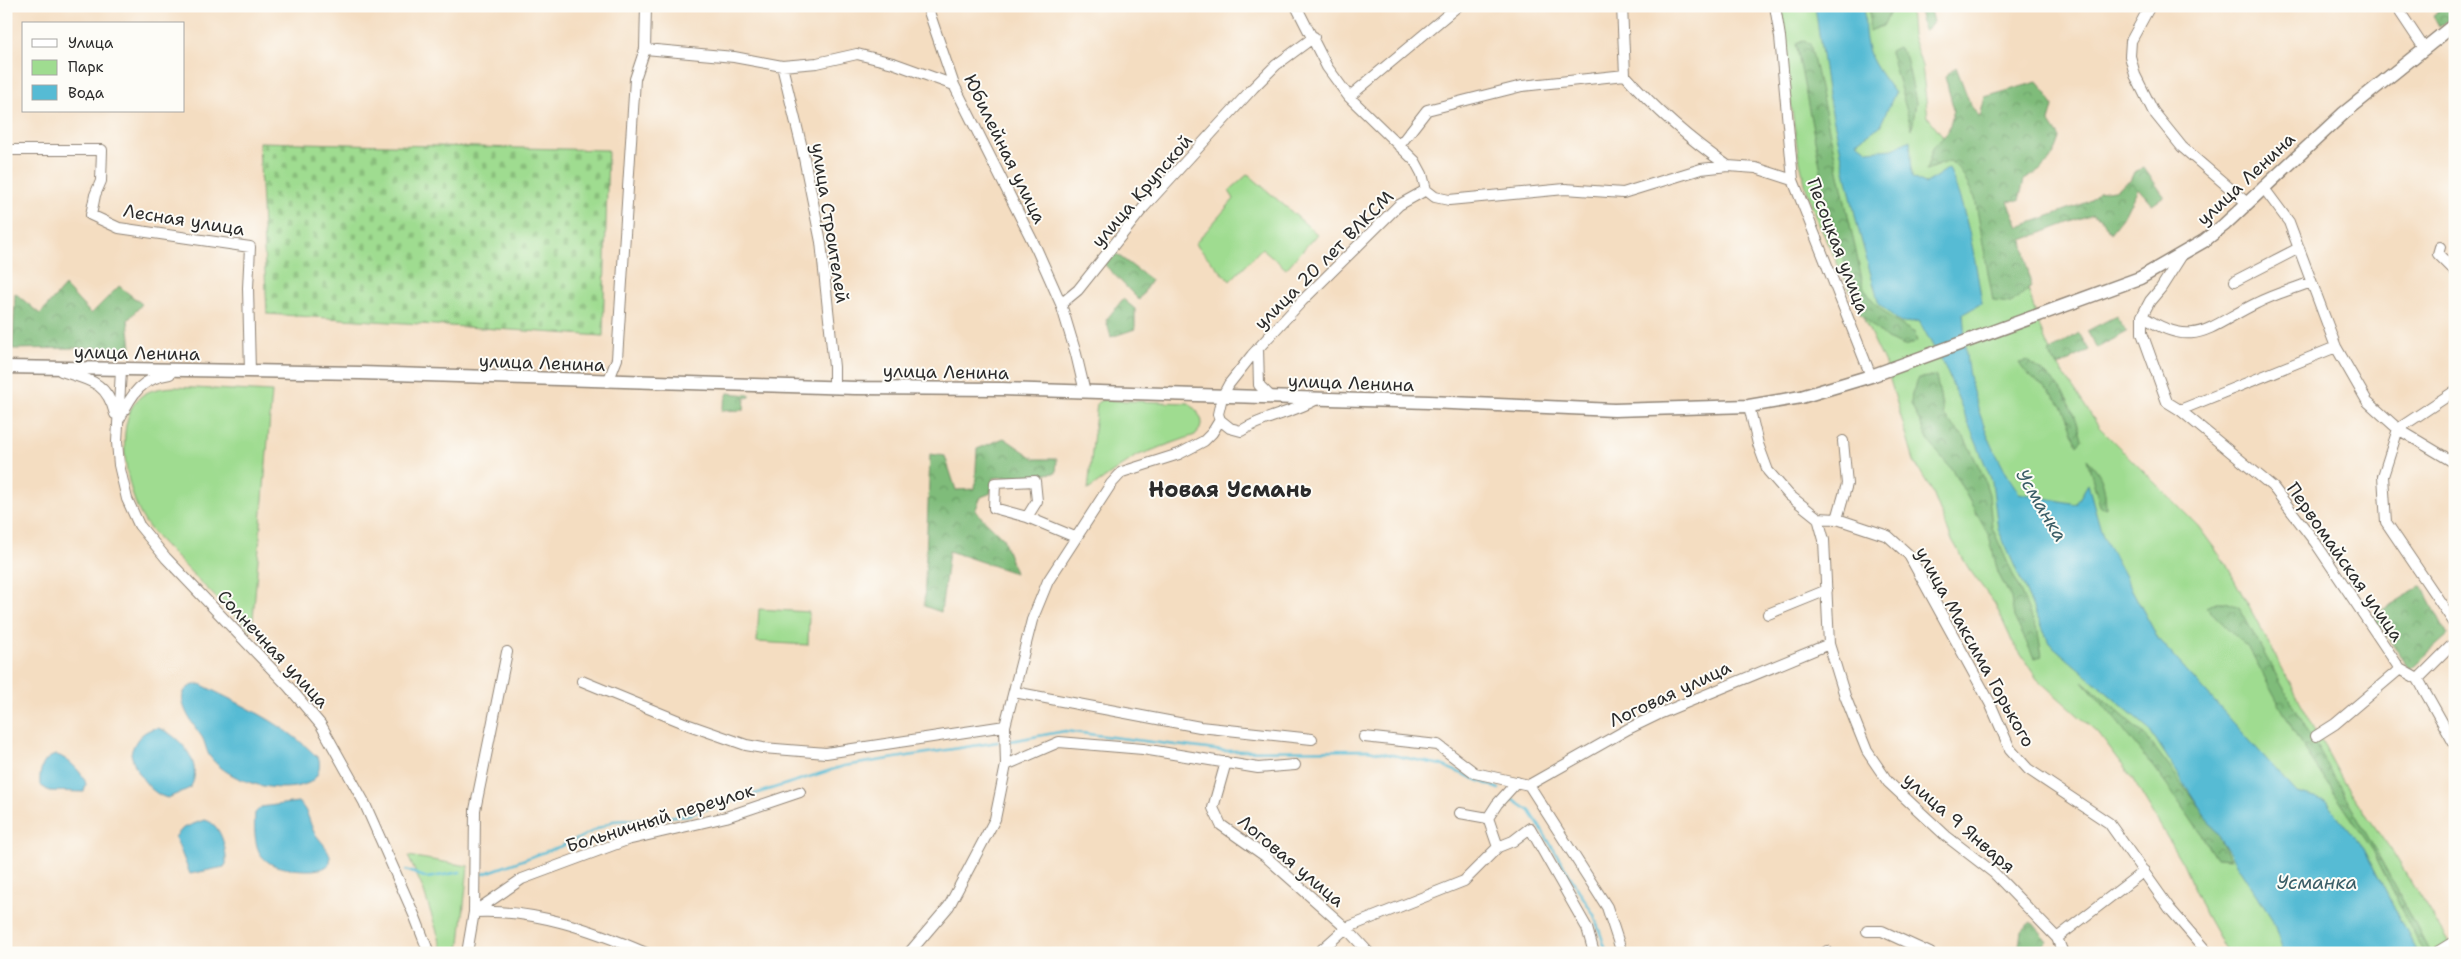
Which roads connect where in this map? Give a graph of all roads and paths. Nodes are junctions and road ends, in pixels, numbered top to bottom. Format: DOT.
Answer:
graph roads {
  1 [pos="646,6"];
  2 [pos="927,6"];
  3 [pos="1296,6"];
  4 [pos="1457,6"];
  5 [pos="1622,6"];
  6 [pos="1775,6"];
  7 [pos="2150,6"];
  8 [pos="2396,6"];
  9 [pos="2455,24"];
  10 [pos="1314,37"];
  11 [pos="2424,48"];
  12 [pos="644,49"];
  13 [pos="782,66"];
  14 [pos="1625,75"];
  15 [pos="954,85"];
  16 [pos="1349,97"];
  17 [pos="1399,146"];
  18 [pos="6,150"];
  19 [pos="1728,166"];
  20 [pos="1794,182"];
  21 [pos="2264,187"];
  22 [pos="1426,190"];
  23 [pos="2248,203"];
  24 [pos="2440,247"];
  25 [pos="2298,248"];
  26 [pos="2182,254"];
  27 [pos="2455,270"];
  28 [pos="2235,281"];
  29 [pos="2311,282"];
  30 [pos="1061,304"];
  31 [pos="2142,316"];
  32 [pos="2336,346"];
  33 [pos="1258,348"];
  34 [pos="6,368"];
  35 [pos="55,369"];
  36 [pos="121,370"];
  37 [pos="184,372"];
  38 [pos="250,372"];
  39 [pos="1876,374"];
  40 [pos="608,382"];
  41 [pos="834,387"];
  42 [pos="2455,391"];
  43 [pos="1085,392"];
  44 [pos="1222,397"];
  45 [pos="1272,398"];
  46 [pos="1318,399"];
  47 [pos="1749,406"];
  48 [pos="2180,410"];
  49 [pos="1220,420"];
  50 [pos="118,423"];
  51 [pos="2398,429"];
  52 [pos="1843,441"];
  53 [pos="2455,463"];
  54 [pos="1027,517"];
  55 [pos="1818,518"];
  56 [pos="1837,519"];
  57 [pos="1075,537"];
  58 [pos="1826,590"];
  59 [pos="1768,614"];
  60 [pos="2455,624"];
  61 [pos="2455,642"];
  62 [pos="1829,644"];
  63 [pos="507,652"];
  64 [pos="2400,669"];
  65 [pos="2418,679"];
  66 [pos="582,680"];
  67 [pos="1014,692"];
  68 [pos="1005,726"];
  69 [pos="2316,736"];
  70 [pos="1364,737"];
  71 [pos="1312,739"];
  72 [pos="2455,745"];
  73 [pos="1226,762"];
  74 [pos="1006,765"];
  75 [pos="1295,765"];
  76 [pos="1517,782"];
  77 [pos="1529,784"];
  78 [pos="800,792"];
  79 [pos="1460,813"];
  80 [pos="1488,818"];
  81 [pos="1498,847"];
  82 [pos="2144,871"];
  83 [pos="474,912"];
  84 [pos="1346,928"];
  85 [pos="1867,930"];
  86 [pos="2057,938"];
  87 [pos="2455,941"];
  88 [pos="916,950"];
  89 [pos="2437,952"];
  90 [pos="429,953"];
  91 [pos="468,953"];
  92 [pos="646,953"];
  93 [pos="1318,953"];
  94 [pos="1369,953"];
  95 [pos="1594,953"];
  96 [pos="1622,953"];
  97 [pos="1930,953"];
  98 [pos="2063,953"];
  99 [pos="2208,953"];
  1 -- 12 [label="street"];
  2 -- 15 [label="street, Юбилейная улица"];
  3 -- 10 [label="street"];
  4 -- 16 [label="street"];
  5 -- 14 [label="street"];
  6 -- 20 [label="street, Песоцкая улица"];
  7 -- 23 [label="street"];
  8 -- 11 [label="street"];
  9 -- 11 [label="main road, улица Ленина"];
  10 -- 16 [label="street"];
  10 -- 30 [label="street, улица Крупской"];
  11 -- 21 [label="main road, улица Ленина"];
  12 -- 13 [label="street"];
  12 -- 40 [label="street"];
  13 -- 15 [label="street"];
  13 -- 41 [label="street, улица Строителей"];
  14 -- 17 [label="street"];
  14 -- 19 [label="street"];
  15 -- 30 [label="street, Юбилейная улица"];
  16 -- 17 [label="street"];
  17 -- 22 [label="street"];
  18 -- 38 [label="street, Лесная улица"];
  19 -- 20 [label="street"];
  19 -- 22 [label="street"];
  20 -- 39 [label="street, Песоцкая улица"];
  21 -- 23 [label="main road, улица Ленина"];
  21 -- 25 [label="street"];
  22 -- 33 [label="street, улица 20 лет ВЛКСМ"];
  23 -- 26 [label="main road, улица Ленина"];
  24 -- 27 [label="street"];
  25 -- 28 [label="street"];
  25 -- 29 [label="street"];
  26 -- 31 [label="street"];
  26 -- 39 [label="main road, улица Ленина"];
  29 -- 31 [label="street"];
  29 -- 32 [label="street"];
  30 -- 43 [label="street"];
  31 -- 48 [label="street, Первомайская улица"];
  32 -- 48 [label="street"];
  32 -- 51 [label="street"];
  33 -- 44 [label="street, улица 20 лет ВЛКСМ"];
  33 -- 45 [label="street"];
  34 -- 35 [label="main road, улица Ленина"];
  35 -- 36 [label="main road, улица Ленина"];
  35 -- 50 [label="street"];
  36 -- 37 [label="main road, улица Ленина"];
  36 -- 50 [label="street, Солнечная улица"];
  37 -- 38 [label="main road, улица Ленина"];
  37 -- 50 [label="street"];
  38 -- 40 [label="main road, улица Ленина"];
  39 -- 47 [label="main road, улица Ленина"];
  40 -- 41 [label="main road, улица Ленина"];
  41 -- 43 [label="main road, улица Ленина"];
  42 -- 51 [label="street"];
  43 -- 44 [label="main road, улица Ленина"];
  44 -- 45 [label="main road, улица Ленина"];
  44 -- 49 [label="street"];
  45 -- 46 [label="main road, улица Ленина"];
  46 -- 47 [label="main road, улица Ленина"];
  46 -- 49 [label="street"];
  47 -- 55 [label="street"];
  48 -- 64 [label="street, Первомайская улица"];
  49 -- 57 [label="street"];
  50 -- 90 [label="street, Солнечная улица"];
  51 -- 53 [label="street"];
  51 -- 60 [label="street"];
  52 -- 56 [label="street"];
  54 -- 54 [label="street"];
  54 -- 57 [label="street"];
  55 -- 56 [label="street, улица Максима Горького"];
  55 -- 58 [label="street, улица 9 Января"];
  56 -- 82 [label="street, улица Максима Горького"];
  57 -- 67 [label="street"];
  58 -- 59 [label="street"];
  58 -- 62 [label="street, улица 9 Января"];
  61 -- 65 [label="street"];
  62 -- 77 [label="street, Логовая улица"];
  62 -- 86 [label="street, улица 9 Января"];
  63 -- 83 [label="street"];
  64 -- 65 [label="street, Первомайская улица"];
  64 -- 69 [label="street"];
  65 -- 72 [label="street"];
  66 -- 68 [label="street"];
  67 -- 68 [label="street"];
  67 -- 71 [label="street"];
  68 -- 74 [label="street"];
  70 -- 76 [label="street"];
  73 -- 74 [label="street"];
  73 -- 75 [label="street"];
  73 -- 84 [label="street, Логовая улица"];
  74 -- 88 [label="street"];
  76 -- 77 [label="street"];
  76 -- 80 [label="street"];
  77 -- 96 [label="street"];
  78 -- 83 [label="street, Больничный переулок"];
  79 -- 80 [label="street"];
  80 -- 81 [label="street"];
  81 -- 84 [label="street, Логовая улица"];
  81 -- 95 [label="street, Логовая улица"];
  82 -- 86 [label="street"];
  82 -- 99 [label="street, улица Максима Горького"];
  83 -- 91 [label="street"];
  83 -- 92 [label="street"];
  84 -- 93 [label="street, Логовая улица"];
  84 -- 94 [label="street, Логовая улица"];
  85 -- 97 [label="street"];
  86 -- 98 [label="street, улица 9 Января"];
  87 -- 89 [label="street"];
}
